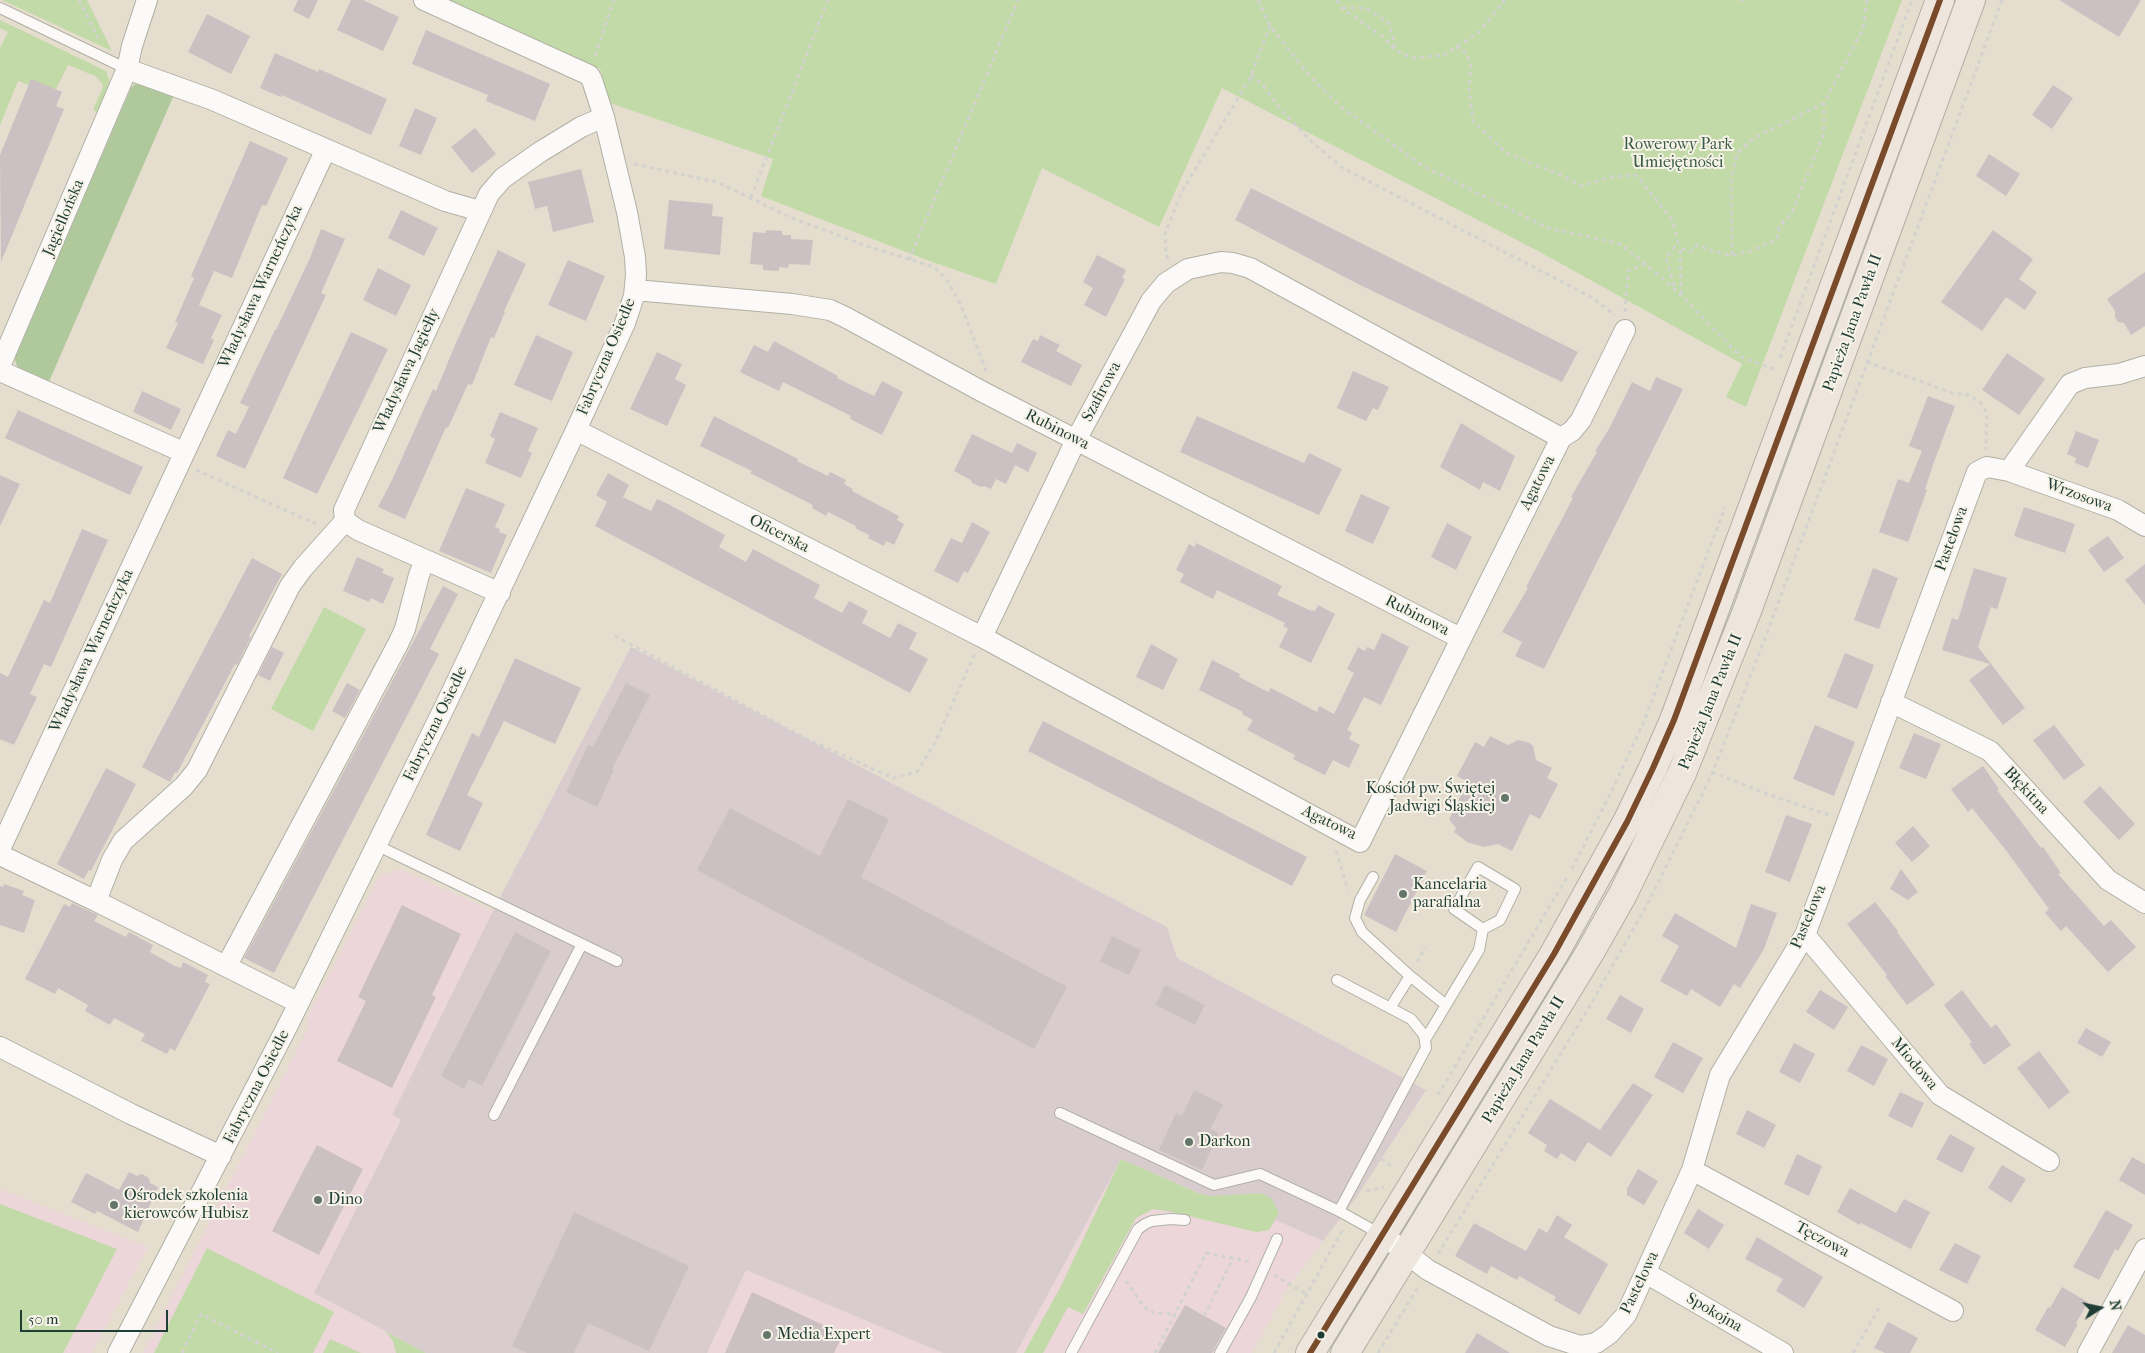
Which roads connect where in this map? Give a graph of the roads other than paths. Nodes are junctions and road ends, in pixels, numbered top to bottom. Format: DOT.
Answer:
graph roads {
  1 [pos="147,0"];
  2 [pos="424,0"];
  3 [pos="1940,0"];
  4 [pos="1971,0"];
  5 [pos="0,8"];
  6 [pos="118,65"];
  7 [pos="604,117"];
  8 [pos="326,149"];
  9 [pos="480,211"];
  10 [pos="1182,272"];
  11 [pos="635,290"];
  12 [pos="1625,330"];
  13 [pos="0,366"];
  14 [pos="2145,366"];
  15 [pos="0,371"];
  16 [pos="576,430"];
  17 [pos="1561,438"];
  18 [pos="1076,440"];
  19 [pos="183,452"];
  20 [pos="2009,472"];
  21 [pos="2145,526"];
  22 [pos="340,527"];
  23 [pos="425,560"];
  24 [pos="500,593"];
  25 [pos="982,637"];
  26 [pos="1460,638"];
  27 [pos="1891,702"];
  28 [pos="376,845"];
  29 [pos="0,849"];
  30 [pos="0,855"];
  31 [pos="1373,878"];
  32 [pos="96,900"];
  33 [pos="2145,902"];
  34 [pos="1483,929"];
  35 [pos="1805,935"];
  36 [pos="582,944"];
  37 [pos="616,961"];
  38 [pos="227,965"];
  39 [pos="1410,976"];
  40 [pos="1337,980"];
  41 [pos="299,1003"];
  42 [pos="1446,1005"];
  43 [pos="1390,1008"];
  44 [pos="1425,1040"];
  45 [pos="0,1047"];
  46 [pos="1060,1113"];
  47 [pos="494,1115"];
  48 [pos="221,1156"];
  49 [pos="2050,1161"];
  50 [pos="1692,1170"];
  51 [pos="1339,1211"];
  52 [pos="1185,1220"];
  53 [pos="1383,1235"];
  54 [pos="1277,1239"];
  55 [pos="2145,1249"];
  56 [pos="1406,1252"];
  57 [pos="1646,1273"];
  58 [pos="1953,1311"];
  59 [pos="118,1353"];
  60 [pos="1070,1353"];
  61 [pos="1220,1353"];
  62 [pos="1310,1353"];
  63 [pos="1345,1353"];
  64 [pos="1783,1353"];
  65 [pos="2088,1353"];
  1 -- 6 [label="street, Jagiellońska"];
  2 -- 7 [label="street, Fabryczna Osiedle"];
  3 -- 53 [label="main road, Papieża Jana Pawła II"];
  4 -- 56 [label="main road, Papieża Jana Pawła II"];
  5 -- 6 [label="lane"];
  6 -- 8 [label="street"];
  6 -- 13 [label="street, Jagiellońska"];
  7 -- 9 [label="street, Władysława Jagiełły"];
  7 -- 11 [label="street, Fabryczna Osiedle"];
  8 -- 9 [label="street"];
  8 -- 19 [label="street, Władysława Warneńczyka"];
  9 -- 22 [label="street, Władysława Jagiełły"];
  10 -- 17 [label="street, Agatowa"];
  10 -- 18 [label="street, Szafirowa"];
  11 -- 16 [label="street, Fabryczna Osiedle"];
  11 -- 18 [label="street, Rubinowa"];
  12 -- 17 [label="street, Agatowa"];
  14 -- 20 [label="street"];
  15 -- 19 [label="street"];
  16 -- 24 [label="street, Fabryczna Osiedle"];
  16 -- 25 [label="street, Oficerska"];
  17 -- 26 [label="street, Agatowa"];
  18 -- 25 [label="street, Szafirowa"];
  18 -- 26 [label="street, Rubinowa"];
  19 -- 29 [label="street, Władysława Warneńczyka"];
  20 -- 21 [label="street, Wrzosowa"];
  20 -- 27 [label="street, Pastelowa"];
  22 -- 23 [label="street"];
  22 -- 32 [label="street"];
  23 -- 24 [label="street"];
  23 -- 38 [label="street"];
  24 -- 28 [label="street, Fabryczna Osiedle"];
  25 -- 26 [label="street, Agatowa"];
  27 -- 33 [label="street, Błękitna"];
  27 -- 35 [label="street, Pastelowa"];
  28 -- 36 [label="lane"];
  28 -- 41 [label="street, Fabryczna Osiedle"];
  30 -- 32 [label="street"];
  31 -- 39 [label="lane"];
  32 -- 38 [label="street"];
  34 -- 34 [label="lane"];
  34 -- 42 [label="lane"];
  35 -- 49 [label="street, Miodowa"];
  35 -- 50 [label="street, Pastelowa"];
  36 -- 37 [label="lane"];
  36 -- 47 [label="lane"];
  38 -- 41 [label="street"];
  39 -- 42 [label="lane"];
  39 -- 43 [label="lane"];
  40 -- 43 [label="lane"];
  41 -- 48 [label="street, Fabryczna Osiedle"];
  42 -- 44 [label="lane"];
  43 -- 44 [label="lane"];
  44 -- 51 [label="lane"];
  45 -- 48 [label="street"];
  46 -- 51 [label="lane"];
  48 -- 59 [label="street, Fabryczna Osiedle"];
  50 -- 57 [label="street, Pastelowa"];
  50 -- 58 [label="street, Tęczowa"];
  51 -- 53 [label="lane"];
  52 -- 60 [label="lane"];
  53 -- 56 [label="street, Pastelowa"];
  53 -- 62 [label="main road, Papieża Jana Pawła II"];
  54 -- 61 [label="lane"];
  55 -- 65 [label="street"];
  56 -- 57 [label="street, Pastelowa"];
  56 -- 63 [label="main road, Papieża Jana Pawła II"];
  57 -- 64 [label="street, Spokojna"];
}
